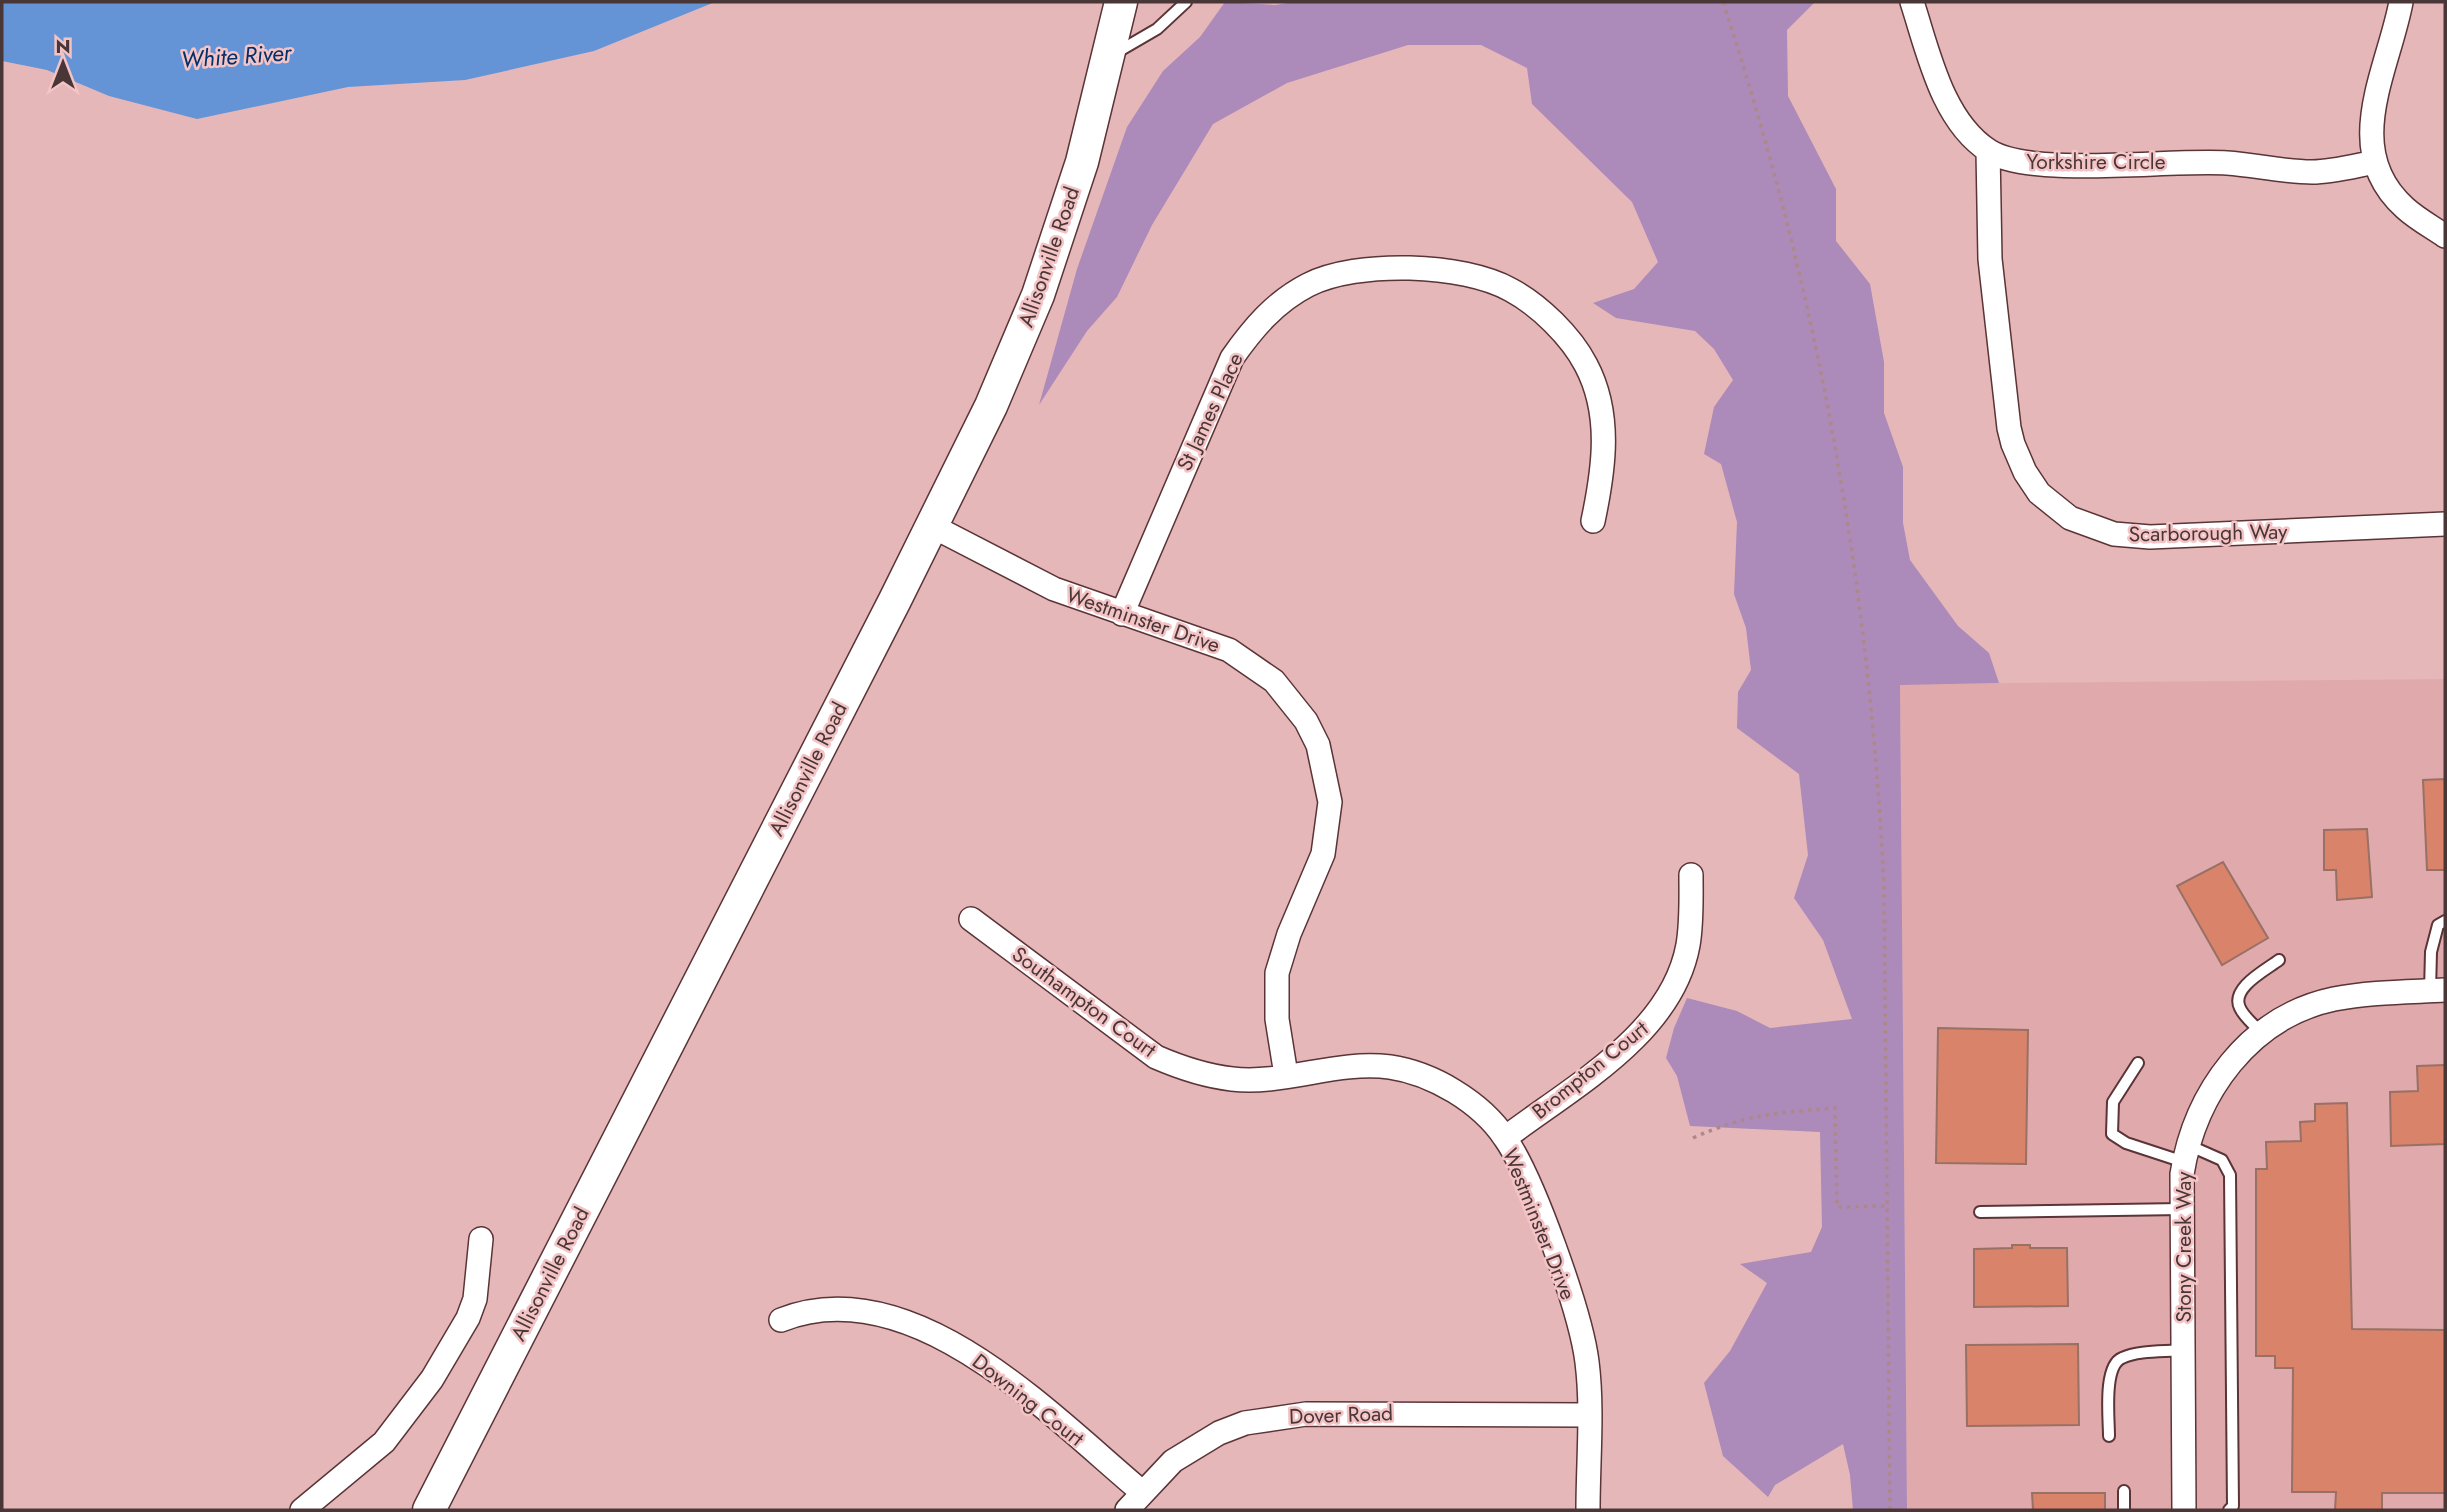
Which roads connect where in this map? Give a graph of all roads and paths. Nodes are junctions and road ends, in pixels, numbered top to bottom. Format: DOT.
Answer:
graph roads {
  1 [pos="1121,2"];
  2 [pos="1186,2"];
  3 [pos="1723,2"];
  4 [pos="1912,2"];
  5 [pos="2401,2"];
  6 [pos="1108,57"];
  7 [pos="1988,150"];
  8 [pos="2375,162"];
  9 [pos="2445,236"];
  10 [pos="1593,521"];
  11 [pos="2445,524"];
  12 [pos="932,526"];
  13 [pos="1122,614"];
  14 [pos="1691,875"];
  15 [pos="971,919"];
  16 [pos="2445,921"];
  17 [pos="2279,960"];
  18 [pos="2438,990"];
  19 [pos="2262,1033"];
  20 [pos="2138,1063"];
  21 [pos="1286,1076"];
  22 [pos="1505,1138"];
  23 [pos="1693,1138"];
  24 [pos="2186,1153"];
  25 [pos="1888,1206"];
  26 [pos="2182,1209"];
  27 [pos="1980,1212"];
  28 [pos="481,1239"];
  29 [pos="782,1320"];
  30 [pos="2183,1350"];
  31 [pos="1587,1415"];
  32 [pos="2109,1436"];
  33 [pos="2124,1491"];
  34 [pos="1142,1492"];
  35 [pos="302,1510"];
  36 [pos="429,1510"];
  37 [pos="1126,1510"];
  38 [pos="1588,1510"];
  39 [pos="1890,1510"];
  40 [pos="2124,1510"];
  41 [pos="2184,1510"];
  42 [pos="2229,1510"];
  1 -- 6 [label="main road, Allisonville Road"];
  2 -- 6 [label="lane"];
  3 -- 25 [label="path"];
  4 -- 7 [label="street, Yorkshire Circle"];
  5 -- 8 [label="street"];
  6 -- 12 [label="main road, Allisonville Road"];
  7 -- 8 [label="street, Yorkshire Circle"];
  7 -- 11 [label="street, Scarborough Way"];
  8 -- 9 [label="street"];
  10 -- 13 [label="street, St James Place"];
  12 -- 13 [label="street, Westminster Drive"];
  12 -- 36 [label="main road, Allisonville Road"];
  13 -- 21 [label="street, Westminster Drive"];
  14 -- 22 [label="street, Brompton Court"];
  15 -- 21 [label="street, Southampton Court"];
  16 -- 18 [label="lane"];
  17 -- 19 [label="lane"];
  18 -- 19 [label="street, Stony Creek Way"];
  19 -- 24 [label="street, Stony Creek Way"];
  20 -- 24 [label="lane"];
  21 -- 22 [label="street, Westminster Drive"];
  22 -- 31 [label="street, Westminster Drive"];
  23 -- 25 [label="path"];
  24 -- 26 [label="street, Stony Creek Way"];
  24 -- 42 [label="lane"];
  25 -- 39 [label="path"];
  26 -- 27 [label="lane"];
  26 -- 30 [label="street, Stony Creek Way"];
  28 -- 35 [label="street"];
  29 -- 34 [label="street, Downing Court"];
  30 -- 32 [label="lane"];
  30 -- 41 [label="street, Stony Creek Way"];
  31 -- 34 [label="street, Dover Road"];
  31 -- 38 [label="street, Westminster Drive"];
  33 -- 40 [label="lane"];
  34 -- 37 [label="street, Dover Road"];
}
